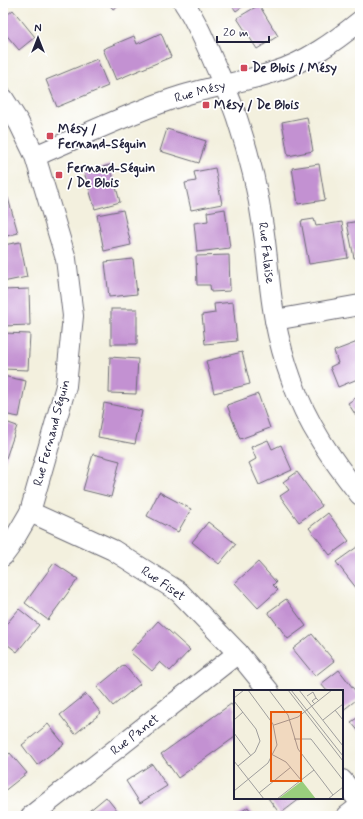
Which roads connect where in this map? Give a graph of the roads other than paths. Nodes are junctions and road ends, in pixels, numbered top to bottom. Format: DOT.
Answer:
graph roads {
  1 [pos="184,3"];
  2 [pos="360,21"];
  3 [pos="224,85"];
  4 [pos="3,98"];
  5 [pos="35,156"];
  6 [pos="360,305"];
  7 [pos="275,320"];
  8 [pos="360,495"];
  9 [pos="30,512"];
  10 [pos="3,556"];
  11 [pos="238,653"];
  12 [pos="268,690"];
  13 [pos="343,781"];
  14 [pos="360,802"];
  15 [pos="360,806"];
  16 [pos="31,816"];
  17 [pos="347,816"];
  1 -- 3 [label="street, Rue Falaise"];
  2 -- 3 [label="street, Rue Mésy"];
  3 -- 5 [label="street, Rue Mésy"];
  3 -- 7 [label="street, Rue Falaise"];
  4 -- 5 [label="street, Rue Fernand Séguin"];
  5 -- 9 [label="street, Rue Fernand Séguin"];
  6 -- 7 [label="street"];
  7 -- 8 [label="street, Rue Falaise"];
  9 -- 10 [label="street, Rue Fernand Séguin"];
  9 -- 11 [label="street, Rue Fiset"];
  11 -- 12 [label="street, Rue Fiset"];
  11 -- 16 [label="street, Rue Panet"];
  13 -- 14 [label="street"];
  15 -- 17 [label="street"];
}
